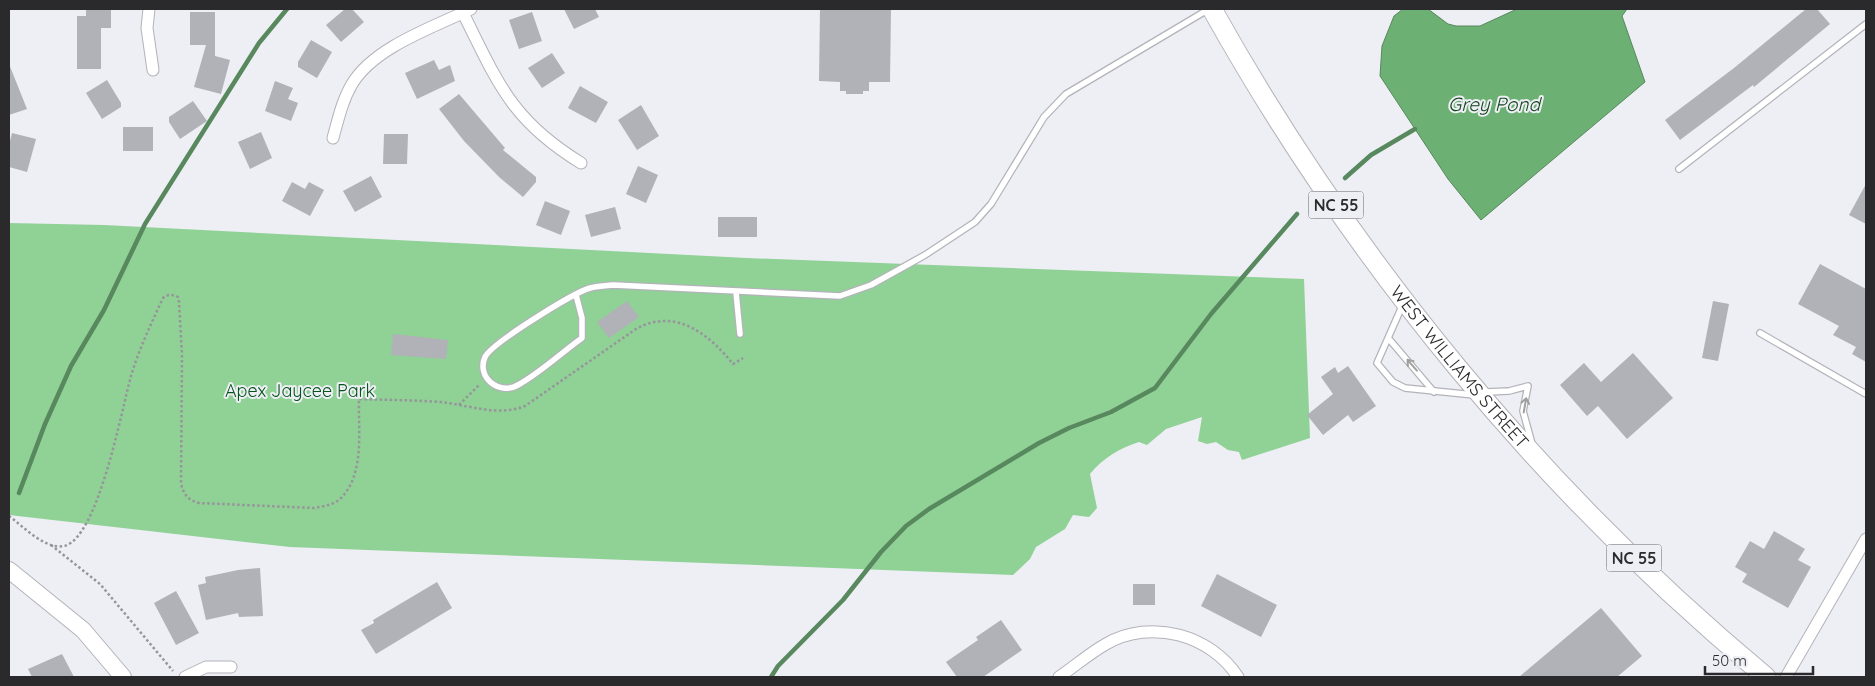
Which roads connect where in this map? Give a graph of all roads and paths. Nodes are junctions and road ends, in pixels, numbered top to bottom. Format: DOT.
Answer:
graph roads {
  1 [pos="148,9"];
  2 [pos="1210,9"];
  3 [pos="467,11"];
  4 [pos="1866,24"];
  5 [pos="153,70"];
  6 [pos="333,138"];
  7 [pos="582,162"];
  8 [pos="1679,168"];
  9 [pos="736,292"];
  10 [pos="576,295"];
  11 [pos="1405,301"];
  12 [pos="1760,333"];
  13 [pos="740,334"];
  14 [pos="1389,339"];
  15 [pos="743,358"];
  16 [pos="480,384"];
  17 [pos="1434,392"];
  18 [pos="1478,393"];
  19 [pos="1866,394"];
  20 [pos="459,405"];
  21 [pos="1534,457"];
  22 [pos="9,516"];
  23 [pos="1866,539"];
  24 [pos="50,544"];
  25 [pos="9,570"];
  26 [pos="231,667"];
  27 [pos="173,670"];
  28 [pos="123,677"];
  29 [pos="185,677"];
  30 [pos="1059,677"];
  31 [pos="1238,677"];
  32 [pos="1766,677"];
  33 [pos="1786,677"];
  1 -- 5 [label="street"];
  2 -- 9 [label="lane"];
  2 -- 11 [label="main road, WEST WILLIAMS STREET / NC 55"];
  3 -- 6 [label="street"];
  3 -- 7 [label="street"];
  4 -- 8 [label="lane"];
  9 -- 10 [label="lane"];
  9 -- 13 [label="lane"];
  10 -- 10 [label="lane"];
  11 -- 14 [label="lane"];
  11 -- 18 [label="main road, WEST WILLIAMS STREET / NC 55"];
  12 -- 19 [label="lane"];
  17 -- 14 [label="lane, one-way"];
  14 -- 17 [label="lane"];
  15 -- 20 [label="path"];
  16 -- 20 [label="path"];
  17 -- 18 [label="lane"];
  18 -- 21 [label="main road, WEST WILLIAMS STREET / NC 55"];
  21 -- 18 [label="lane, one-way"];
  20 -- 24 [label="path"];
  21 -- 32 [label="main road, WEST WILLIAMS STREET / NC 55"];
  22 -- 24 [label="path"];
  23 -- 33 [label="street"];
  24 -- 27 [label="path"];
  25 -- 28 [label="main road"];
  26 -- 29 [label="street"];
  30 -- 31 [label="street"];
}
